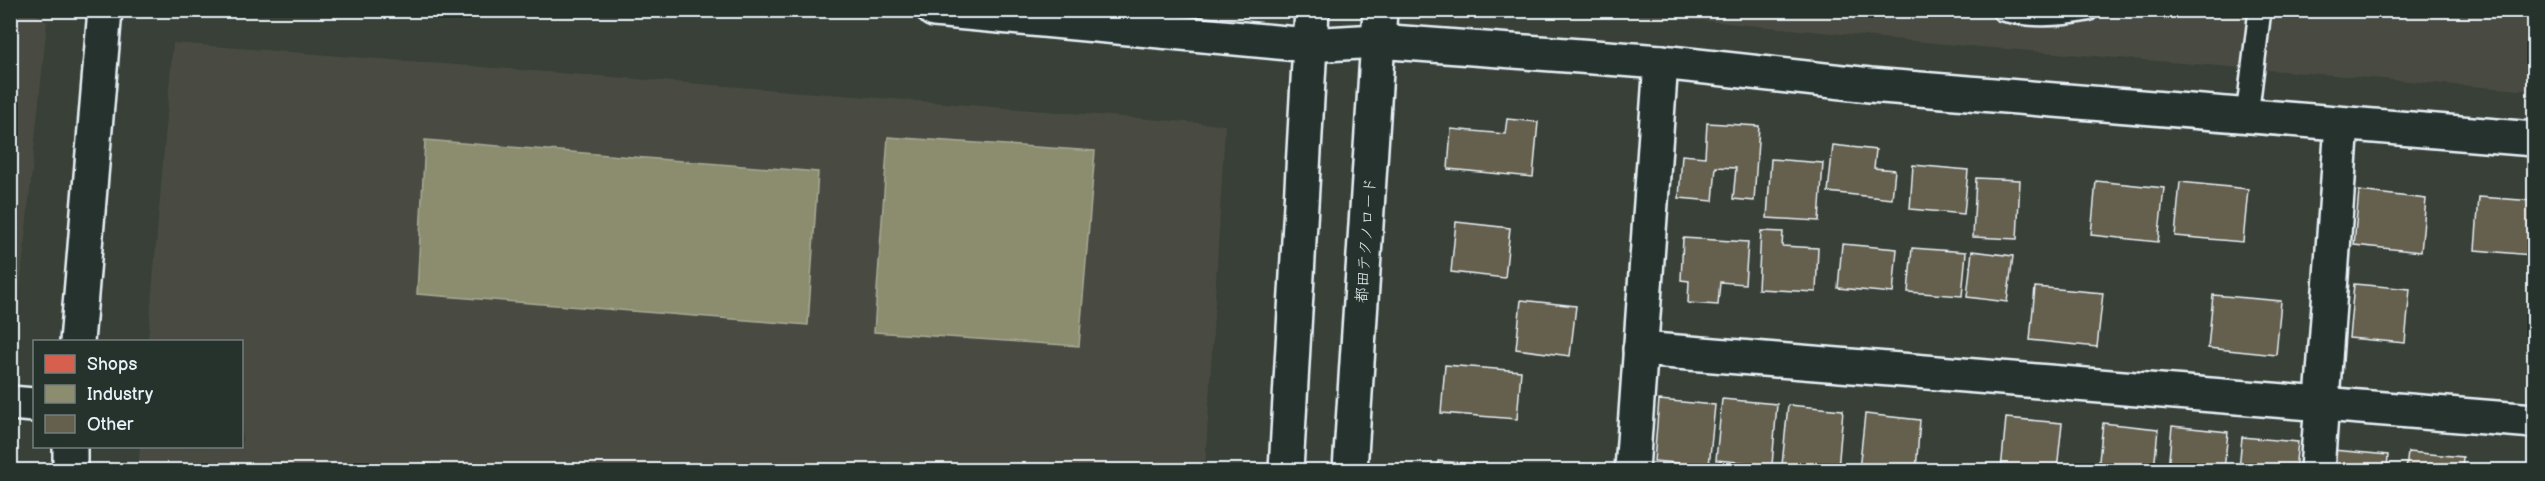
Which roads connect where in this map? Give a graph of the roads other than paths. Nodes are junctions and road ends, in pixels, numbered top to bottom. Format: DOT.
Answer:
graph roads {
  1 [pos="105,10"];
  2 [pos="934,10"];
  3 [pos="1311,10"];
  4 [pos="2003,10"];
  5 [pos="2087,10"];
  6 [pos="2260,10"];
  7 [pos="1378,26"];
  8 [pos="1308,45"];
  9 [pos="1661,62"];
  10 [pos="2247,116"];
  11 [pos="2342,124"];
  12 [pos="2535,139"];
  13 [pos="77,340"];
  14 [pos="1640,349"];
  15 [pos="10,403"];
  16 [pos="33,405"];
  17 [pos="2322,405"];
  18 [pos="2535,421"];
  19 [pos="70,448"];
  20 [pos="70,471"];
  21 [pos="1286,471"];
  22 [pos="1350,471"];
  23 [pos="1632,471"];
  24 [pos="2317,471"];
  1 -- 13 [label="street"];
  2 -- 8 [label="street"];
  3 -- 8 [label="street"];
  4 -- 5 [label="lane"];
  6 -- 10 [label="lane"];
  7 -- 8 [label="street"];
  7 -- 9 [label="street"];
  7 -- 22 [label="street, 都田テクノロード"];
  8 -- 21 [label="street"];
  9 -- 10 [label="street"];
  9 -- 14 [label="street"];
  10 -- 11 [label="street"];
  11 -- 12 [label="street"];
  11 -- 17 [label="street"];
  14 -- 17 [label="street"];
  14 -- 23 [label="street"];
  15 -- 16 [label="street"];
  17 -- 18 [label="street"];
  17 -- 24 [label="street"];
  19 -- 20 [label="street"];
}
